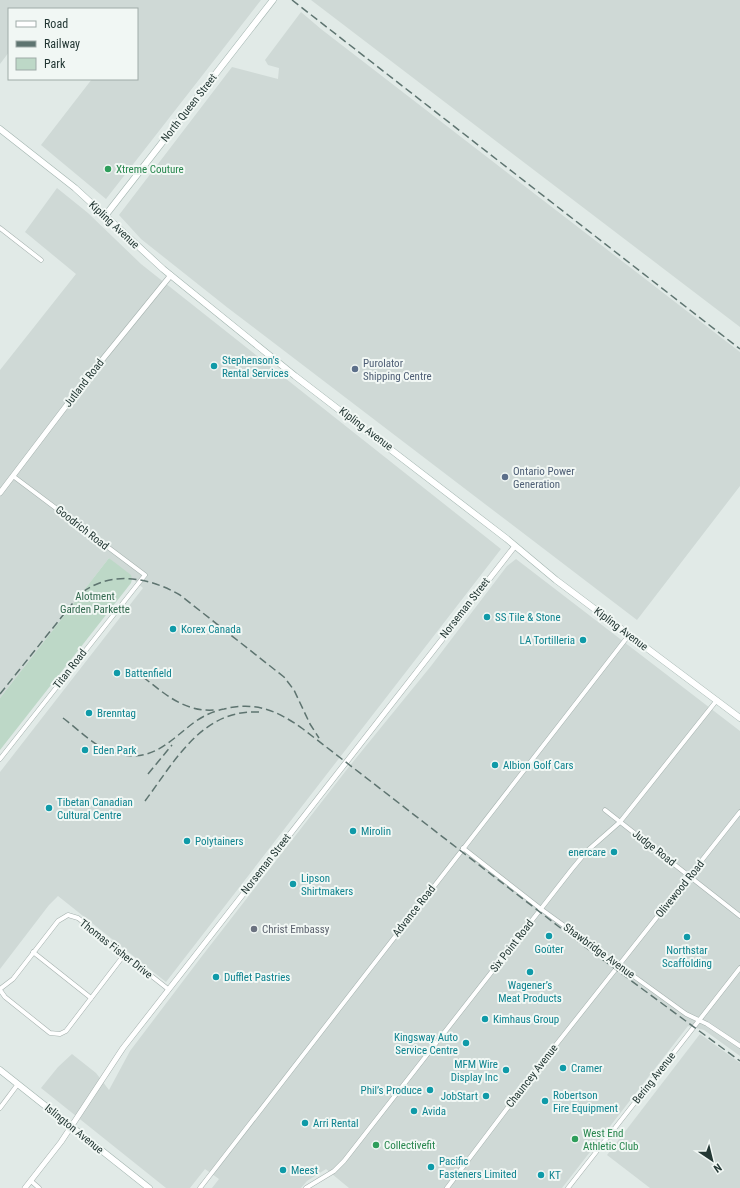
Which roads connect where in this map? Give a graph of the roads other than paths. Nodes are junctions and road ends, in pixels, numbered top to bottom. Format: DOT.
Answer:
graph roads {
  1 [pos="273,0"];
  2 [pos="0,129"];
  3 [pos="104,216"];
  4 [pos="0,228"];
  5 [pos="41,260"];
  6 [pos="170,275"];
  7 [pos="14,476"];
  8 [pos="0,493"];
  9 [pos="515,546"];
  10 [pos="141,580"];
  11 [pos="630,635"];
  12 [pos="717,700"];
  13 [pos="740,718"];
  14 [pos="0,759"];
  15 [pos="605,810"];
  16 [pos="740,812"];
  17 [pos="620,822"];
  18 [pos="463,848"];
  19 [pos="690,877"];
  20 [pos="541,909"];
  21 [pos="740,916"];
  22 [pos="33,952"];
  23 [pos="124,955"];
  24 [pos="618,966"];
  25 [pos="740,968"];
  26 [pos="168,989"];
  27 [pos="0,990"];
  28 [pos="91,998"];
  29 [pos="699,1020"];
  30 [pos="740,1046"];
  31 [pos="0,1070"];
  32 [pos="18,1084"];
  33 [pos="0,1108"];
  34 [pos="71,1126"];
  35 [pos="30,1182"];
  36 [pos="25,1188"];
  37 [pos="39,1188"];
  38 [pos="149,1188"];
  39 [pos="200,1188"];
  40 [pos="306,1188"];
  41 [pos="447,1188"];
  42 [pos="568,1188"];
  1 -- 3 [label="main road, North Queen Street"];
  2 -- 3 [label="main road, Kipling Avenue"];
  3 -- 6 [label="main road, Kipling Avenue"];
  4 -- 5 [label="street"];
  6 -- 7 [label="street, Jutland Road"];
  6 -- 9 [label="main road, Kipling Avenue"];
  7 -- 8 [label="street, Jutland Road"];
  7 -- 10 [label="street, Goodrich Road"];
  9 -- 11 [label="main road, Kipling Avenue"];
  9 -- 26 [label="street, Norseman Street"];
  10 -- 14 [label="street, Titan Road"];
  11 -- 12 [label="main road, Kipling Avenue"];
  11 -- 18 [label="street, Advance Road"];
  12 -- 13 [label="main road, Kipling Avenue"];
  12 -- 17 [label="street, Six Point Road"];
  15 -- 17 [label="street, Judge Road"];
  16 -- 19 [label="street, Olivewood Road"];
  17 -- 19 [label="street, Judge Road"];
  17 -- 20 [label="street, Six Point Road"];
  18 -- 20 [label="street, Shawbridge Avenue"];
  18 -- 39 [label="street, Advance Road"];
  19 -- 21 [label="street, Judge Road"];
  19 -- 24 [label="street, Olivewood Road"];
  20 -- 24 [label="street, Shawbridge Avenue"];
  20 -- 40 [label="street, Six Point Road"];
  22 -- 23 [label="street, Thomas Fisher Drive"];
  22 -- 27 [label="street, Thomas Fisher Drive"];
  22 -- 28 [label="street"];
  23 -- 26 [label="street, Thomas Fisher Drive"];
  23 -- 28 [label="street"];
  24 -- 29 [label="street, Shawbridge Avenue"];
  24 -- 41 [label="street, Chauncey Avenue"];
  25 -- 29 [label="street, Bering Avenue"];
  26 -- 34 [label="street, Norseman Street"];
  27 -- 28 [label="street"];
  29 -- 30 [label="street, Shawbridge Avenue"];
  29 -- 42 [label="street, Bering Avenue"];
  31 -- 32 [label="main road, Islington Avenue"];
  32 -- 33 [label="street"];
  32 -- 34 [label="main road, Islington Avenue"];
  34 -- 35 [label="street, Norseman Street"];
  34 -- 38 [label="main road, Islington Avenue"];
  35 -- 36 [label="street, Norseman Street"];
  35 -- 37 [label="street"];
}
